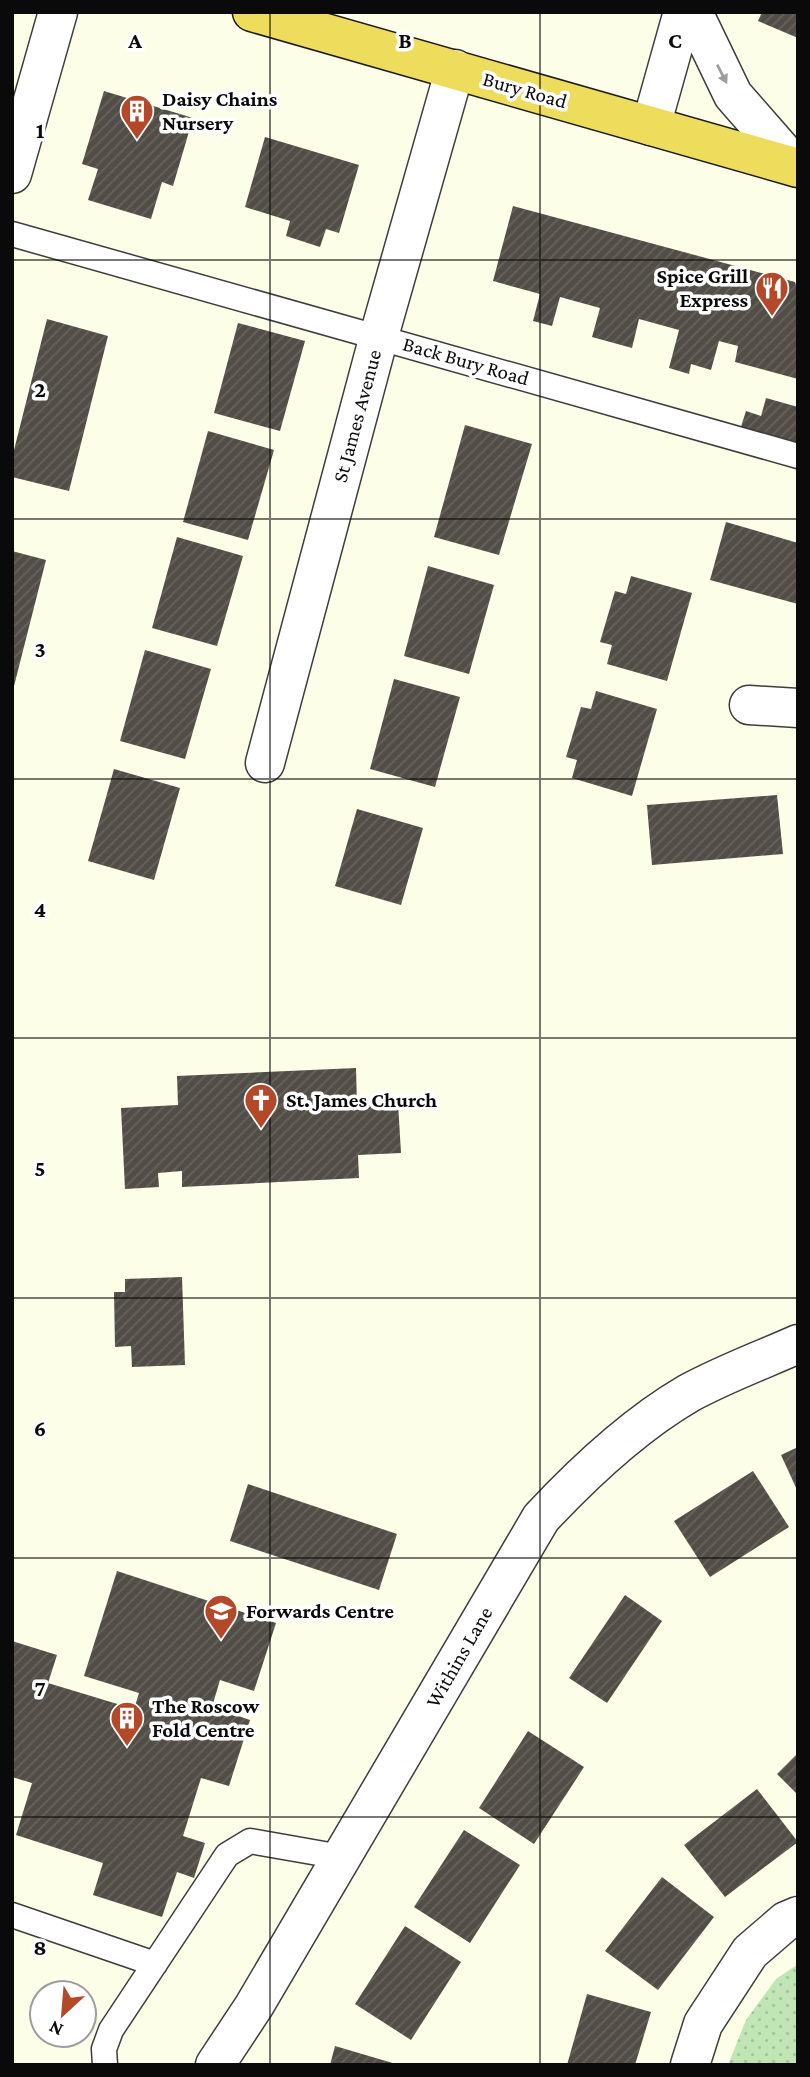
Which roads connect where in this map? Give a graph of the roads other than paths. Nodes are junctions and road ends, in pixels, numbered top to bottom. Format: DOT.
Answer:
graph roads {
  1 [pos="58,12"];
  2 [pos="252,12"];
  3 [pos="683,12"];
  4 [pos="693,12"];
  5 [pos="455,69"];
  6 [pos="651,126"];
  7 [pos="797,169"];
  8 [pos="12,173"];
  9 [pos="12,234"];
  10 [pos="379,336"];
  11 [pos="798,456"];
  12 [pos="749,705"];
  13 [pos="798,708"];
  14 [pos="265,763"];
  15 [pos="798,1343"];
  16 [pos="341,1857"];
  17 [pos="12,1915"];
  18 [pos="798,1916"];
  19 [pos="155,1964"];
  20 [pos="106,2065"];
  21 [pos="215,2065"];
  22 [pos="690,2065"];
  1 -- 8 [label="street"];
  2 -- 5 [label="highway, Bury Road"];
  3 -- 6 [label="street"];
  4 -- 7 [label="street, one-way"];
  5 -- 6 [label="highway, Bury Road"];
  5 -- 10 [label="street, St James Avenue"];
  6 -- 7 [label="highway, Bury Road"];
  9 -- 10 [label="lane, Back Bury Road"];
  10 -- 11 [label="lane, Back Bury Road"];
  10 -- 14 [label="street, St James Avenue"];
  12 -- 13 [label="street"];
  15 -- 16 [label="street, Withins Lane"];
  16 -- 19 [label="lane"];
  16 -- 21 [label="street, Withins Lane"];
  17 -- 19 [label="lane"];
  18 -- 22 [label="street"];
  19 -- 20 [label="lane"];
}
